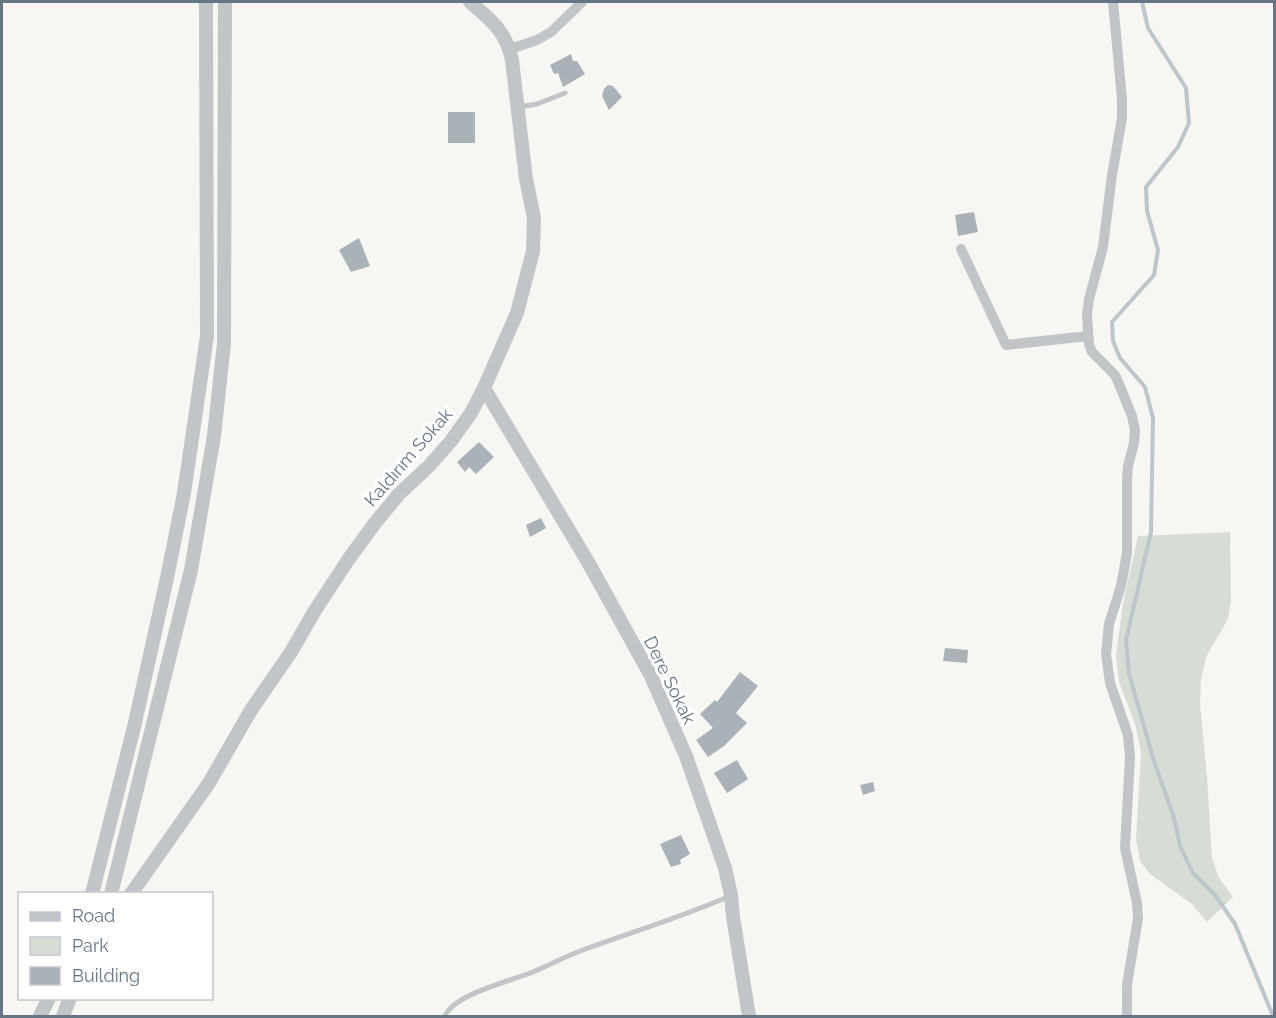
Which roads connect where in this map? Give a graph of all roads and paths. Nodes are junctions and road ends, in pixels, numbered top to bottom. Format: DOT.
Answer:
graph roads {
  1 [pos="206,2"];
  2 [pos="225,2"];
  3 [pos="470,2"];
  4 [pos="582,2"];
  5 [pos="1113,2"];
  6 [pos="510,49"];
  7 [pos="565,93"];
  8 [pos="519,107"];
  9 [pos="961,249"];
  10 [pos="1088,336"];
  11 [pos="484,388"];
  12 [pos="93,892"];
  13 [pos="111,892"];
  14 [pos="132,892"];
  15 [pos="731,895"];
  16 [pos="48,1000"];
  17 [pos="70,1000"];
  18 [pos="40,1017"];
  19 [pos="63,1017"];
  20 [pos="445,1017"];
  21 [pos="749,1017"];
  22 [pos="1127,1017"];
  1 -- 12 [label="street"];
  2 -- 13 [label="street"];
  3 -- 6 [label="street, Kaldırım Sokak"];
  4 -- 6 [label="street"];
  5 -- 10 [label="street"];
  6 -- 8 [label="street, Kaldırım Sokak"];
  7 -- 8 [label="lane"];
  8 -- 11 [label="street, Kaldırım Sokak"];
  9 -- 10 [label="street"];
  10 -- 22 [label="street"];
  11 -- 14 [label="street, Kaldırım Sokak"];
  11 -- 15 [label="street, Dere Sokak"];
  15 -- 20 [label="lane"];
  15 -- 21 [label="street, Dere Sokak"];
  16 -- 18 [label="street"];
  17 -- 19 [label="street"];
}
